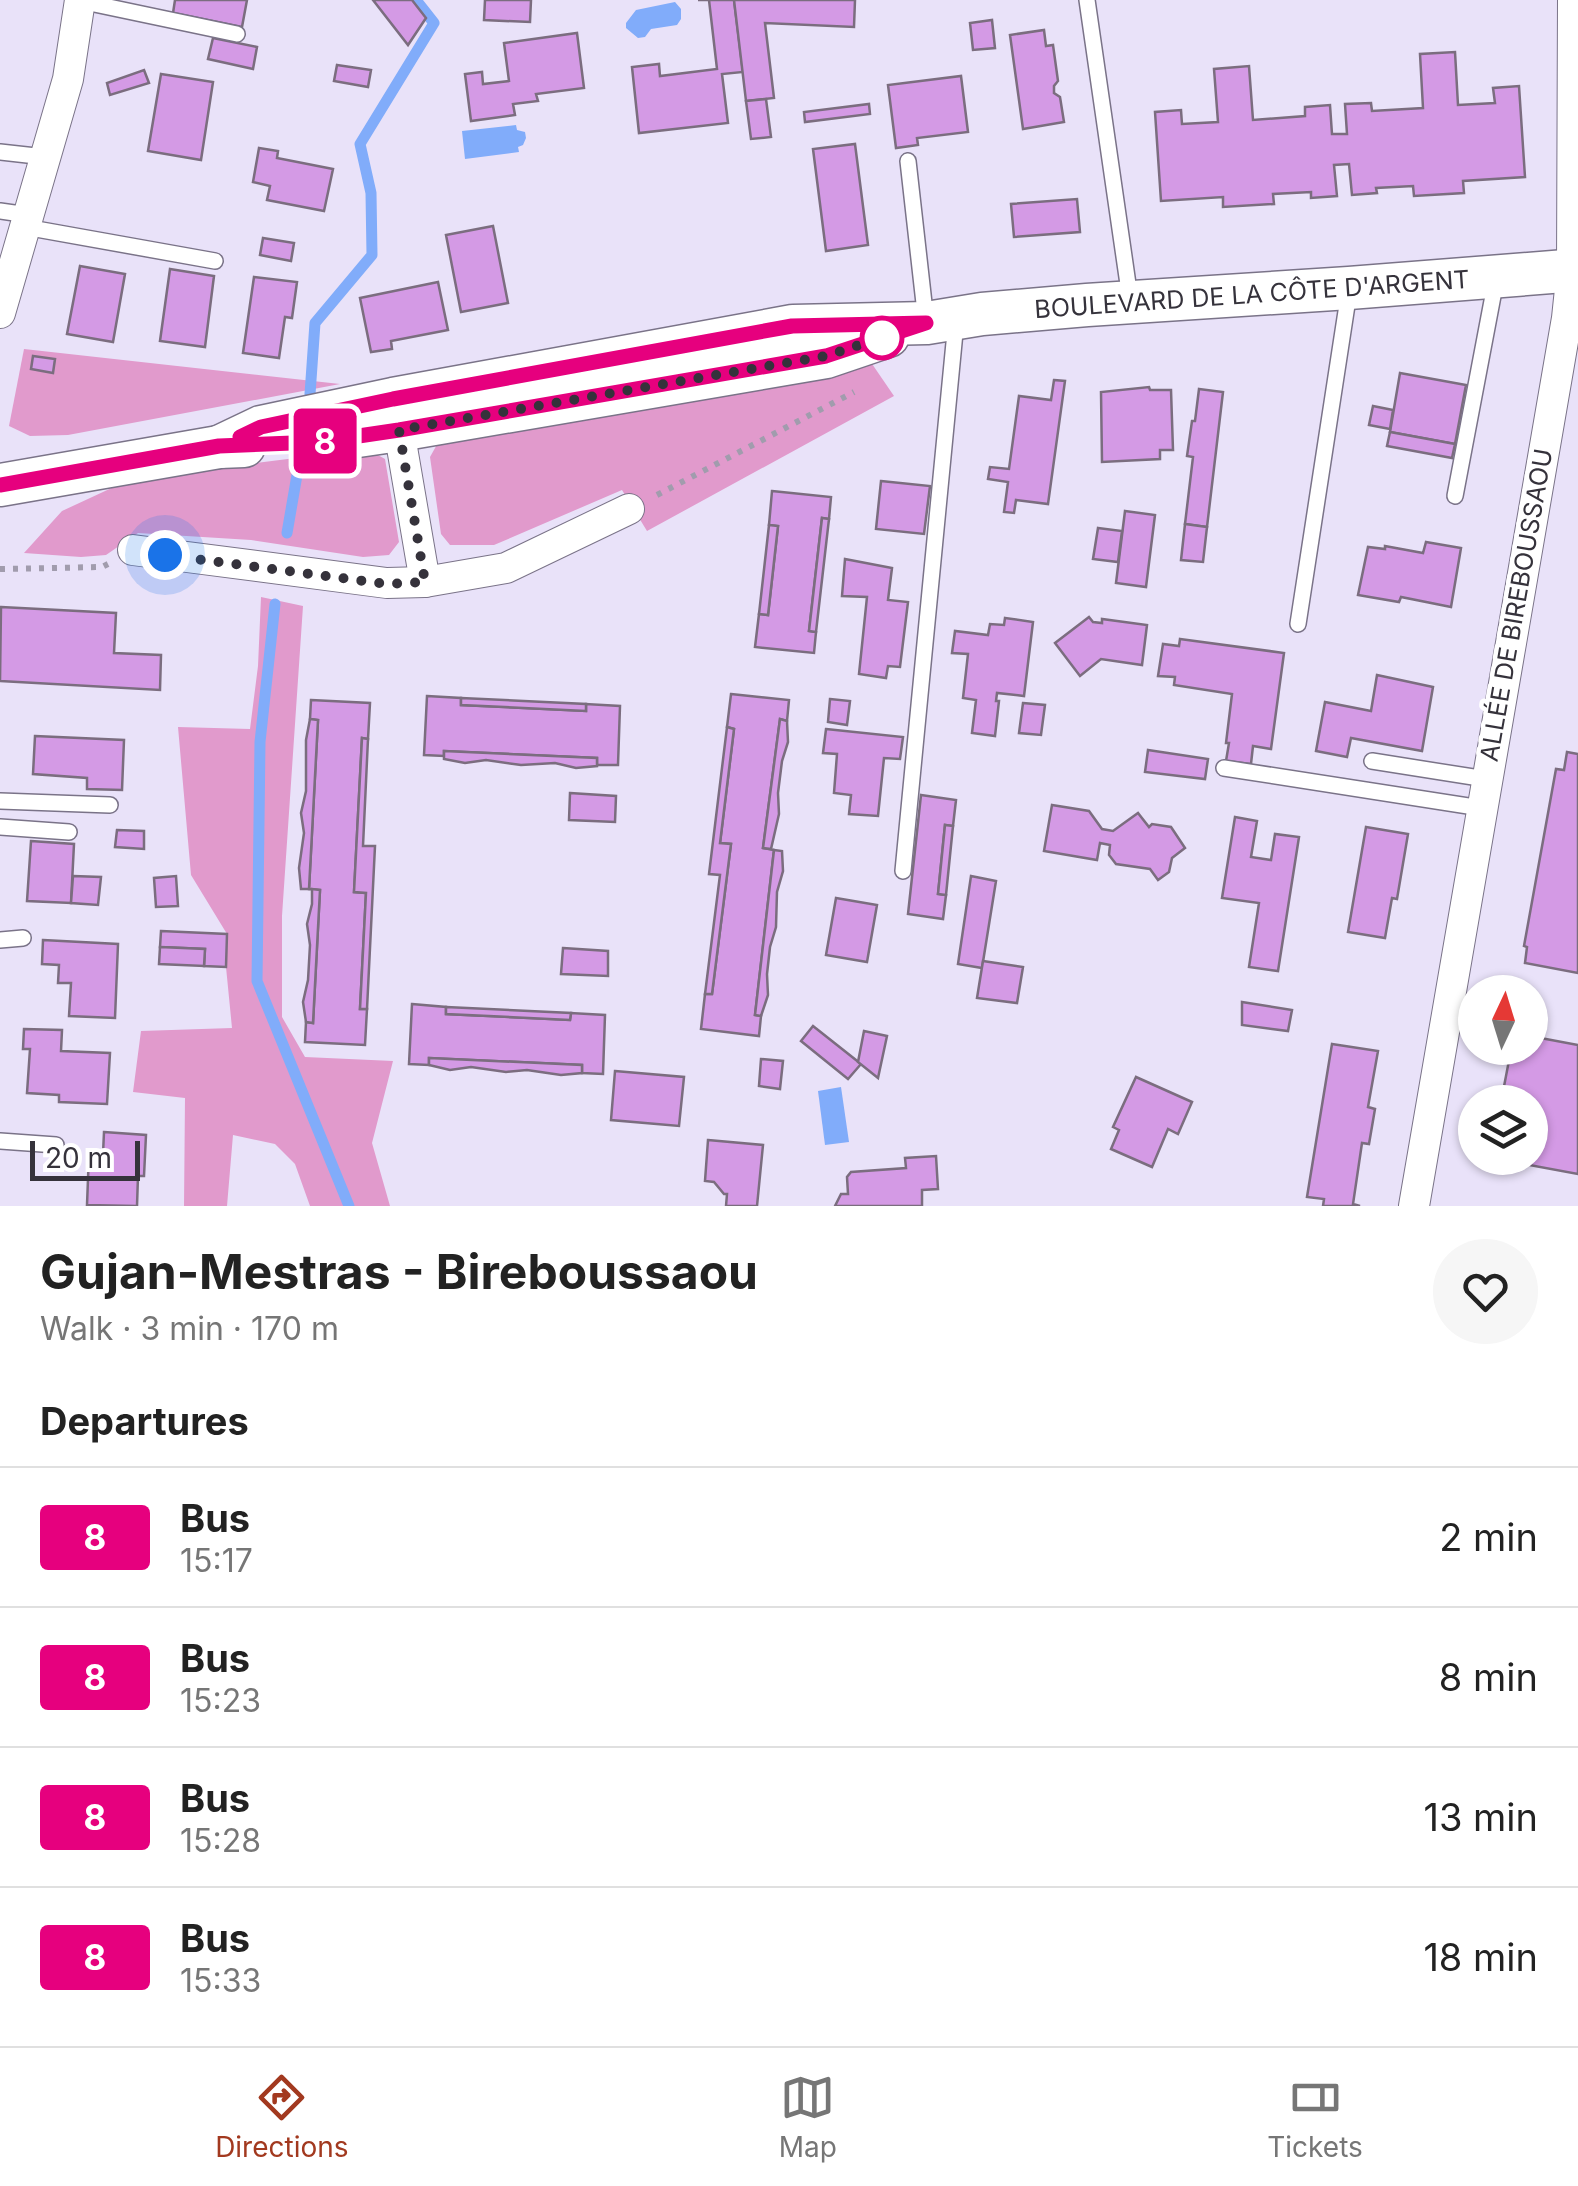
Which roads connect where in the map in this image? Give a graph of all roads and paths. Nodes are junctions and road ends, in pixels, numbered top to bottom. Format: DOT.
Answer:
graph roads {
  1 [pos="80,0"];
  2 [pos="1087,0"];
  3 [pos="1572,0"];
  4 [pos="237,34"];
  5 [pos="0,152"];
  6 [pos="45,157"];
  7 [pos="908,161"];
  8 [pos="18,218"];
  9 [pos="215,261"];
  10 [pos="1575,270"];
  11 [pos="1496,276"];
  12 [pos="1349,288"];
  13 [pos="1131,302"];
  14 [pos="0,313"];
  15 [pos="942,321"];
  16 [pos="864,387"];
  17 [pos="396,415"];
  18 [pos="0,484"];
  19 [pos="0,494"];
  20 [pos="1455,496"];
  21 [pos="0,509"];
  22 [pos="629,509"];
  23 [pos="133,550"];
  24 [pos="0,569"];
  25 [pos="425,582"];
  26 [pos="1298,624"];
  27 [pos="1372,762"];
  28 [pos="1224,768"];
  29 [pos="1483,794"];
  30 [pos="0,801"];
  31 [pos="110,805"];
  32 [pos="0,827"];
  33 [pos="69,832"];
  34 [pos="903,871"];
  35 [pos="23,938"];
  36 [pos="0,940"];
  37 [pos="0,1141"];
  38 [pos="56,1144"];
  39 [pos="1414,1206"];
  1 -- 4 [label="lane"];
  1 -- 6 [label="street"];
  2 -- 13 [label="lane"];
  3 -- 10 [label="street, ALLÉE DE BIREBOUSSAOU"];
  5 -- 6 [label="lane"];
  6 -- 8 [label="street"];
  7 -- 15 [label="lane"];
  8 -- 9 [label="lane"];
  8 -- 14 [label="street"];
  10 -- 11 [label="main road, BOULEVARD DE LA CÔTE D'ARGENT"];
  10 -- 29 [label="street, ALLÉE DE BIREBOUSSAOU"];
  11 -- 12 [label="main road, BOULEVARD DE LA CÔTE D'ARGENT"];
  11 -- 20 [label="lane"];
  12 -- 13 [label="main road, BOULEVARD DE LA CÔTE D'ARGENT"];
  12 -- 26 [label="lane"];
  13 -- 15 [label="main road, BOULEVARD DE LA CÔTE D'ARGENT"];
  15 -- 17 [label="main road, BOULEVARD DE LA CÔTE D'ARGENT"];
  15 -- 34 [label="lane"];
  16 -- 22 [label="path"];
  17 -- 18 [label="main road, BOULEVARD DE LA CÔTE D'ARGENT"];
  17 -- 25 [label="street"];
  19 -- 21 [label="main road"];
  22 -- 25 [label="street"];
  23 -- 24 [label="path"];
  23 -- 25 [label="street"];
  27 -- 29 [label="lane"];
  28 -- 29 [label="lane"];
  29 -- 39 [label="street, ALLÉE DE BIREBOUSSAOU"];
  30 -- 31 [label="lane"];
  32 -- 33 [label="lane"];
  35 -- 36 [label="lane"];
  37 -- 38 [label="lane"];
}
